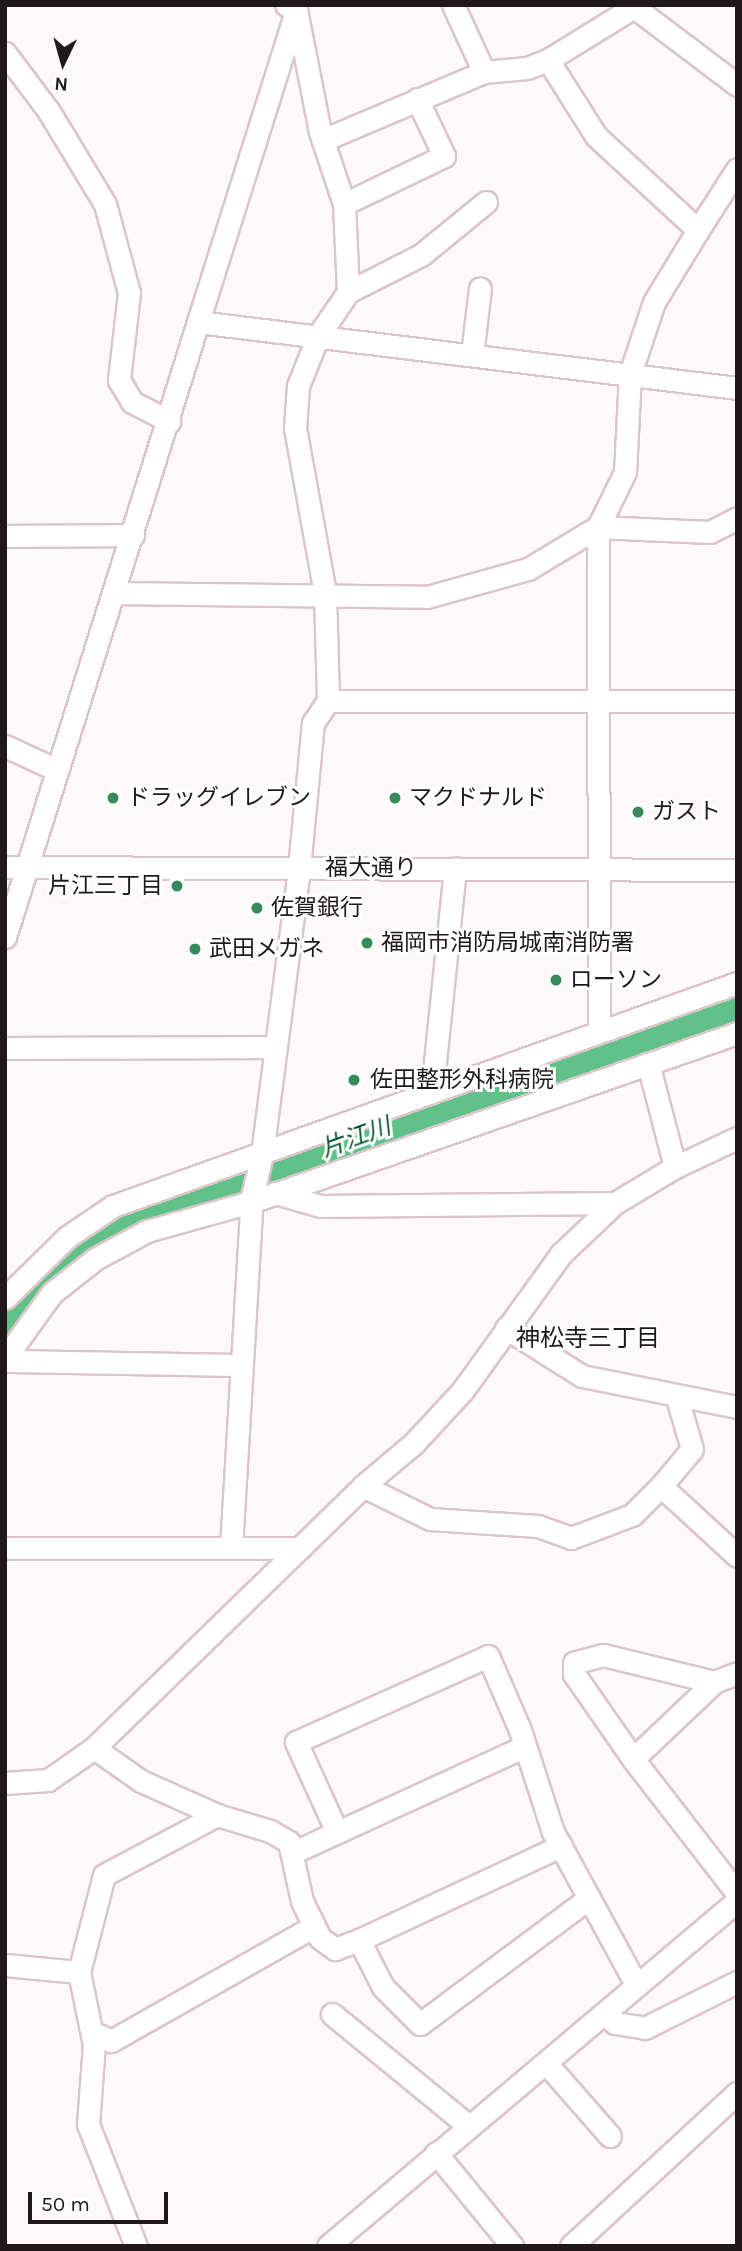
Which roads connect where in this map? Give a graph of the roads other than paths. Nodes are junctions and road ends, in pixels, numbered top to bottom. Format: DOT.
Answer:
graph roads {
  1 [pos="453,5"];
  2 [pos="636,6"];
  3 [pos="293,7"];
  4 [pos="5,52"];
  5 [pos="548,60"];
  6 [pos="484,72"];
  7 [pos="737,85"];
  8 [pos="417,99"];
  9 [pos="323,139"];
  10 [pos="737,169"];
  11 [pos="486,202"];
  12 [pos="344,204"];
  13 [pos="698,230"];
  14 [pos="481,288"];
  15 [pos="348,292"];
  16 [pos="198,322"];
  17 [pos="318,337"];
  18 [pos="472,355"];
  19 [pos="629,374"];
  20 [pos="737,388"];
  21 [pos="169,421"];
  22 [pos="737,518"];
  23 [pos="598,527"];
  24 [pos="133,535"];
  25 [pos="5,536"];
  26 [pos="114,593"];
  27 [pos="325,593"];
  28 [pos="328,701"];
  29 [pos="598,701"];
  30 [pos="737,701"];
  31 [pos="5,746"];
  32 [pos="57,770"];
  33 [pos="5,867"];
  34 [pos="28,867"];
  35 [pos="299,867"];
  36 [pos="455,868"];
  37 [pos="599,868"];
  38 [pos="737,870"];
  39 [pos="5,937"];
  40 [pos="737,983"];
  41 [pos="599,1030"];
  42 [pos="737,1033"];
  43 [pos="273,1047"];
  44 [pos="5,1048"];
  45 [pos="648,1063"];
  46 [pos="432,1091"];
  47 [pos="737,1138"];
  48 [pos="260,1160"];
  49 [pos="674,1167"];
  50 [pos="275,1193"];
  51 [pos="252,1199"];
  52 [pos="615,1203"];
  53 [pos="5,1298"];
  54 [pos="506,1328"];
  55 [pos="5,1359"];
  56 [pos="242,1365"];
  57 [pos="677,1398"];
  58 [pos="737,1407"];
  59 [pos="363,1486"];
  60 [pos="661,1486"];
  61 [pos="5,1548"];
  62 [pos="231,1548"];
  63 [pos="300,1548"];
  64 [pos="737,1556"];
  65 [pos="737,1673"];
  66 [pos="714,1682"];
  67 [pos="525,1746"];
  68 [pos="93,1748"];
  69 [pos="633,1759"];
  70 [pos="5,1783"];
  71 [pos="217,1815"];
  72 [pos="337,1832"];
  73 [pos="561,1846"];
  74 [pos="294,1852"];
  75 [pos="737,1893"];
  76 [pos="589,1898"];
  77 [pos="737,1900"];
  78 [pos="314,1926"];
  79 [pos="359,1940"];
  80 [pos="5,1965"];
  81 [pos="79,1972"];
  82 [pos="737,1982"];
  83 [pos="637,1986"];
  84 [pos="332,2014"];
  85 [pos="606,2015"];
  86 [pos="92,2032"];
  87 [pos="546,2063"];
  88 [pos="737,2094"];
  89 [pos="469,2126"];
  90 [pos="610,2136"];
  91 [pos="436,2153"];
  92 [pos="136,2246"];
  93 [pos="328,2246"];
  94 [pos="512,2246"];
  95 [pos="571,2246"];
  1 -- 6 [label="street"];
  2 -- 5 [label="street"];
  2 -- 7 [label="street"];
  3 -- 9 [label="street"];
  3 -- 16 [label="street"];
  4 -- 21 [label="street"];
  5 -- 6 [label="street"];
  5 -- 13 [label="street"];
  6 -- 8 [label="street"];
  8 -- 9 [label="street"];
  8 -- 12 [label="street"];
  9 -- 12 [label="street"];
  10 -- 13 [label="street"];
  11 -- 15 [label="street"];
  12 -- 15 [label="street"];
  13 -- 19 [label="street"];
  14 -- 18 [label="street"];
  15 -- 17 [label="street"];
  16 -- 17 [label="street"];
  16 -- 21 [label="street"];
  17 -- 18 [label="street"];
  17 -- 27 [label="street"];
  18 -- 19 [label="street"];
  19 -- 20 [label="street"];
  19 -- 23 [label="street"];
  21 -- 24 [label="street"];
  22 -- 23 [label="street"];
  23 -- 27 [label="street"];
  23 -- 29 [label="street"];
  24 -- 25 [label="street"];
  24 -- 26 [label="street"];
  26 -- 27 [label="street"];
  26 -- 32 [label="street"];
  27 -- 28 [label="street"];
  28 -- 29 [label="street"];
  28 -- 35 [label="street"];
  29 -- 30 [label="street"];
  29 -- 37 [label="street"];
  31 -- 32 [label="street"];
  32 -- 34 [label="street"];
  33 -- 34 [label="street, 福大通り"];
  34 -- 35 [label="street, 福大通り"];
  34 -- 39 [label="street"];
  35 -- 36 [label="street, 福大通り"];
  35 -- 43 [label="street"];
  36 -- 37 [label="street, 福大通り"];
  36 -- 46 [label="street"];
  37 -- 38 [label="street, 福大通り"];
  37 -- 41 [label="street"];
  40 -- 41 [label="street"];
  41 -- 46 [label="street"];
  42 -- 45 [label="street"];
  43 -- 44 [label="street"];
  43 -- 48 [label="street"];
  45 -- 49 [label="street"];
  45 -- 50 [label="street"];
  46 -- 48 [label="street"];
  47 -- 49 [label="street"];
  48 -- 51 [label="street"];
  48 -- 53 [label="street"];
  49 -- 52 [label="street"];
  50 -- 51 [label="street"];
  50 -- 52 [label="street"];
  51 -- 55 [label="street"];
  51 -- 56 [label="street"];
  52 -- 54 [label="street"];
  54 -- 57 [label="street"];
  54 -- 59 [label="street"];
  55 -- 56 [label="street"];
  56 -- 62 [label="street"];
  57 -- 58 [label="street"];
  57 -- 60 [label="street"];
  59 -- 60 [label="street"];
  59 -- 63 [label="street"];
  60 -- 64 [label="street"];
  61 -- 62 [label="street"];
  62 -- 63 [label="street"];
  63 -- 68 [label="street"];
  65 -- 66 [label="street"];
  66 -- 69 [label="street"];
  66 -- 69 [label="street"];
  67 -- 72 [label="street"];
  67 -- 72 [label="street"];
  67 -- 73 [label="street"];
  68 -- 70 [label="street"];
  68 -- 71 [label="street"];
  69 -- 75 [label="street"];
  71 -- 74 [label="street"];
  71 -- 81 [label="street"];
  72 -- 74 [label="street"];
  73 -- 76 [label="street"];
  73 -- 79 [label="street"];
  74 -- 78 [label="street"];
  76 -- 79 [label="street"];
  76 -- 83 [label="street"];
  77 -- 83 [label="street"];
  78 -- 79 [label="street"];
  78 -- 86 [label="street"];
  80 -- 81 [label="street"];
  81 -- 86 [label="street"];
  82 -- 85 [label="street"];
  83 -- 85 [label="street"];
  84 -- 89 [label="street"];
  85 -- 87 [label="street"];
  86 -- 92 [label="street"];
  87 -- 89 [label="street"];
  87 -- 90 [label="street"];
  88 -- 95 [label="street"];
  89 -- 91 [label="street"];
  91 -- 93 [label="street"];
  91 -- 94 [label="street"];
}
